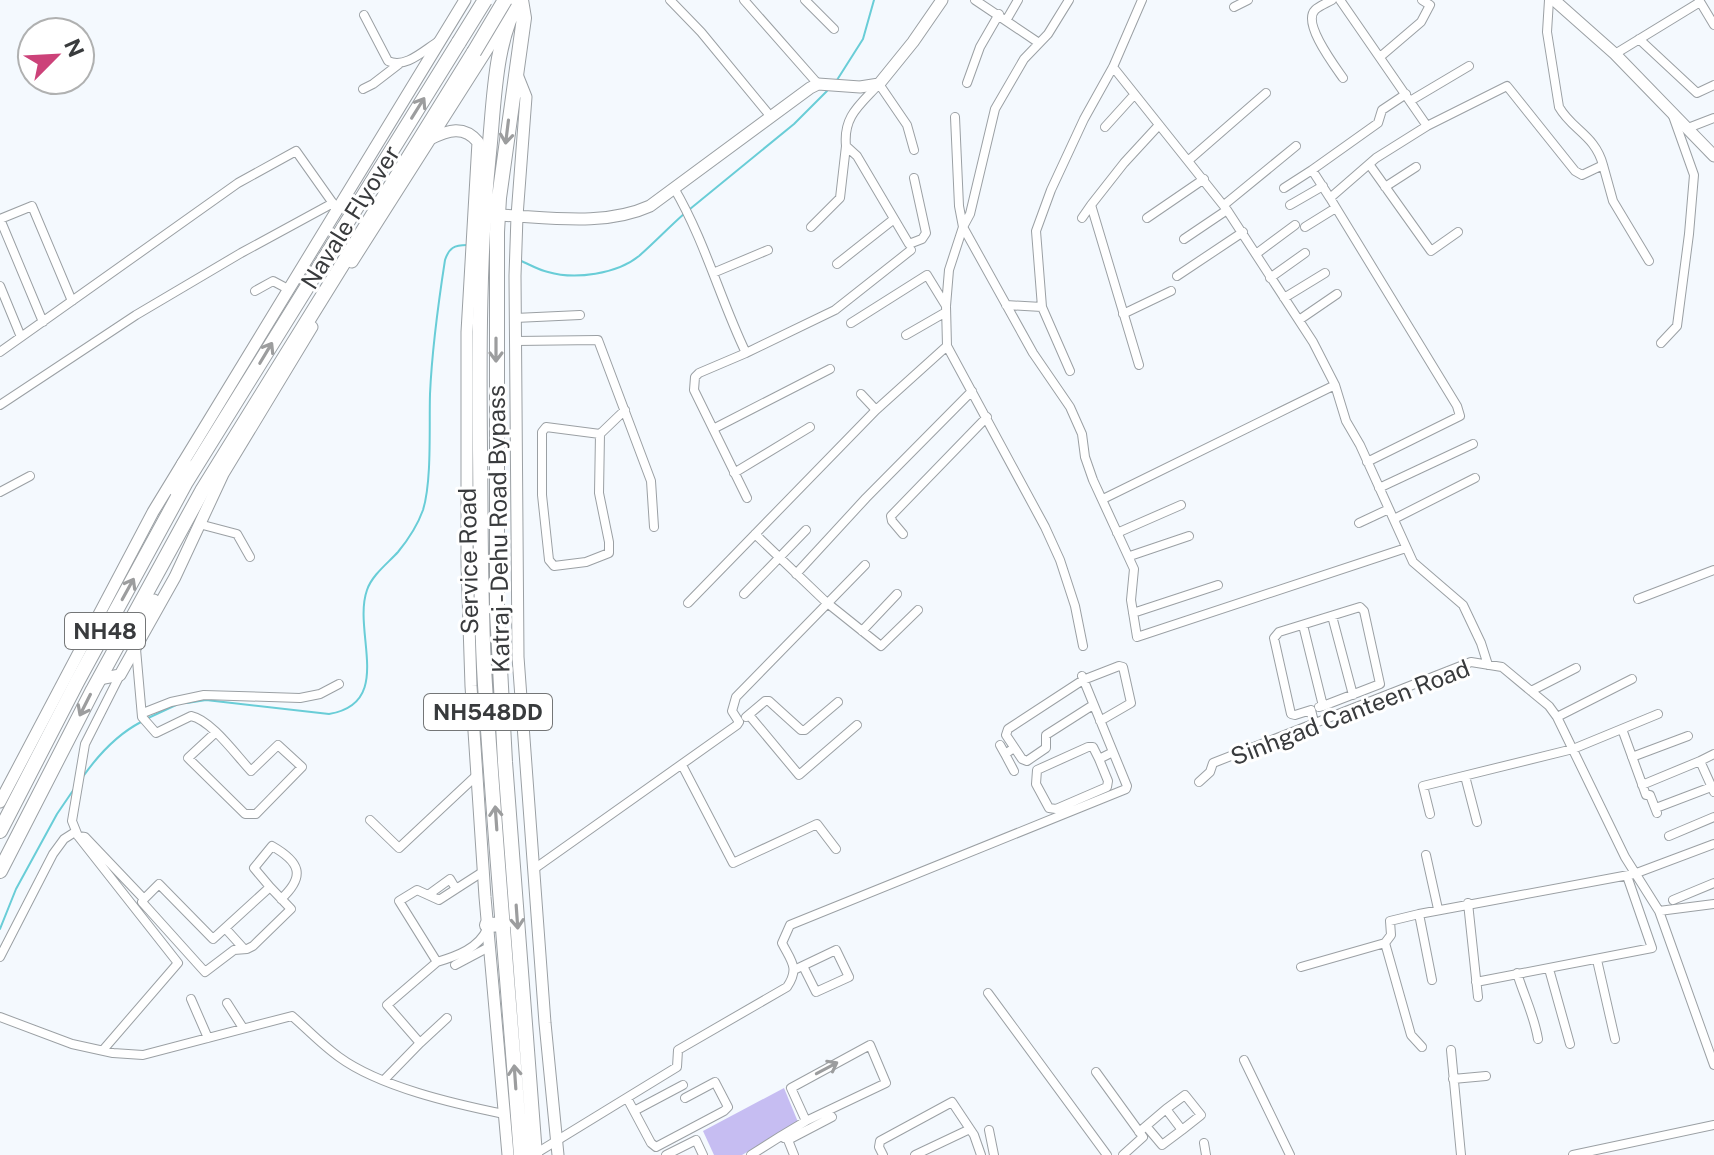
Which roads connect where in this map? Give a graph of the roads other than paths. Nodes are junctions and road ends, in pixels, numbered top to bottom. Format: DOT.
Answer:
graph roads {
  1 [pos="465,0"];
  2 [pos="485,0"];
  3 [pos="497,0"];
  4 [pos="670,0"];
  5 [pos="744,0"];
  6 [pos="805,0"];
  7 [pos="942,0"];
  8 [pos="975,0"];
  9 [pos="1018,0"];
  10 [pos="1069,0"];
  11 [pos="1142,0"];
  12 [pos="1248,0"];
  13 [pos="1332,0"];
  14 [pos="1340,0"];
  15 [pos="1422,0"];
  16 [pos="1552,0"];
  17 [pos="1699,1"];
  18 [pos="514,3"];
  19 [pos="1234,7"];
  20 [pos="364,15"];
  21 [pos="456,15"];
  22 [pos="1003,16"];
  23 [pos="1714,25"];
  24 [pos="834,29"];
  25 [pos="1639,39"];
  26 [pos="440,40"];
  27 [pos="493,41"];
  28 [pos="1039,43"];
  29 [pos="1615,54"];
  30 [pos="1380,57"];
  31 [pos="399,64"];
  32 [pos="1469,66"];
  33 [pos="1113,67"];
  34 [pos="516,71"];
  35 [pos="1343,78"];
  36 [pos="967,83"];
  37 [pos="821,84"];
  38 [pos="879,84"];
  39 [pos="1714,85"];
  40 [pos="363,89"];
  41 [pos="1266,93"];
  42 [pos="1134,95"];
  43 [pos="1408,97"];
  44 [pos="1672,112"];
  45 [pos="771,117"];
  46 [pos="955,117"];
  47 [pos="1714,118"];
  48 [pos="1159,125"];
  49 [pos="1427,126"];
  50 [pos="1105,127"];
  51 [pos="1688,128"];
  52 [pos="430,139"];
  53 [pos="846,146"];
  54 [pos="1296,146"];
  55 [pos="914,150"];
  56 [pos="1714,156"];
  57 [pos="1189,160"];
  58 [pos="1369,164"];
  59 [pos="1603,165"];
  60 [pos="1416,167"];
  61 [pos="1312,170"];
  62 [pos="914,178"];
  63 [pos="1204,179"];
  64 [pos="1323,186"];
  65 [pos="1385,187"];
  66 [pos="674,188"];
  67 [pos="1284,188"];
  68 [pos="1330,198"];
  69 [pos="1091,205"];
  70 [pos="1290,205"];
  71 [pos="335,206"];
  72 [pos="480,206"];
  73 [pos="1226,207"];
  74 [pos="1334,209"];
  75 [pos="498,215"];
  76 [pos="1082,218"];
  77 [pos="1147,218"];
  78 [pos="894,219"];
  79 [pos="517,221"];
  80 [pos="1295,225"];
  81 [pos="811,227"];
  82 [pos="963,227"];
  83 [pos="1305,227"];
  84 [pos="1243,232"];
  85 [pos="1458,232"];
  86 [pos="484,235"];
  87 [pos="1184,239"];
  88 [pos="768,250"];
  89 [pos="911,250"];
  90 [pos="1305,253"];
  91 [pos="1256,254"];
  92 [pos="1649,261"];
  93 [pos="837,264"];
  94 [pos="476,269"];
  95 [pos="713,273"];
  96 [pos="1325,273"];
  97 [pos="1177,276"];
  98 [pos="1270,278"];
  99 [pos="0,286"];
  100 [pos="288,289"];
  101 [pos="255,291"];
  102 [pos="1171,291"];
  103 [pos="1337,294"];
  104 [pos="1284,298"];
  105 [pos="72,301"];
  106 [pos="1006,305"];
  107 [pos="1042,307"];
  108 [pos="946,309"];
  109 [pos="1123,314"];
  110 [pos="580,315"];
  111 [pos="515,318"];
  112 [pos="1299,320"];
  113 [pos="43,322"];
  114 [pos="851,323"];
  115 [pos="906,335"];
  116 [pos="21,337"];
  117 [pos="516,341"];
  118 [pos="1661,343"];
  119 [pos="947,346"];
  120 [pos="0,352"];
  121 [pos="746,353"];
  122 [pos="1139,365"];
  123 [pos="830,369"];
  124 [pos="1070,371"];
  125 [pos="1335,385"];
  126 [pos="972,391"];
  127 [pos="861,394"];
  128 [pos="0,405"];
  129 [pos="625,410"];
  130 [pos="876,410"];
  131 [pos="987,417"];
  132 [pos="810,427"];
  133 [pos="713,429"];
  134 [pos="600,434"];
  135 [pos="1473,444"];
  136 [pos="1367,462"];
  137 [pos="184,464"];
  138 [pos="734,473"];
  139 [pos="30,476"];
  140 [pos="1475,478"];
  141 [pos="1379,488"];
  142 [pos="0,492"];
  143 [pos="747,498"];
  144 [pos="1103,499"];
  145 [pos="1181,505"];
  146 [pos="1389,509"];
  147 [pos="1394,519"];
  148 [pos="193,521"];
  149 [pos="1359,523"];
  150 [pos="654,527"];
  151 [pos="806,530"];
  152 [pos="1117,533"];
  153 [pos="755,534"];
  154 [pos="903,534"];
  155 [pos="1189,536"];
  156 [pos="1406,548"];
  157 [pos="1130,556"];
  158 [pos="250,557"];
  159 [pos="779,558"];
  160 [pos="141,565"];
  161 [pos="865,565"];
  162 [pos="1714,570"];
  163 [pos="796,574"];
  164 [pos="1218,585"];
  165 [pos="744,594"];
  166 [pos="897,594"];
  167 [pos="1638,599"];
  168 [pos="826,602"];
  169 [pos="688,603"];
  170 [pos="918,610"];
  171 [pos="1133,613"];
  172 [pos="1332,616"];
  173 [pos="1303,625"];
  174 [pos="862,631"];
  175 [pos="129,640"];
  176 [pos="1083,646"];
  177 [pos="1488,665"];
  178 [pos="1576,668"];
  179 [pos="120,675"];
  180 [pos="1082,678"];
  181 [pos="99,679"];
  182 [pos="1632,679"];
  183 [pos="339,684"];
  184 [pos="1531,691"];
  185 [pos="1353,695"];
  186 [pos="838,702"];
  187 [pos="1093,705"];
  188 [pos="1323,706"];
  189 [pos="1311,710"];
  190 [pos="1658,714"];
  191 [pos="142,715"];
  192 [pos="749,715"];
  193 [pos="1557,717"];
  194 [pos="1100,721"];
  195 [pos="739,722"];
  196 [pos="1314,722"];
  197 [pos="857,725"];
  198 [pos="1622,729"];
  199 [pos="215,733"];
  200 [pos="1688,736"];
  201 [pos="1000,745"];
  202 [pos="1014,748"];
  203 [pos="1573,749"];
  204 [pos="1113,752"];
  205 [pos="1005,754"];
  206 [pos="1714,754"];
  207 [pos="1632,757"];
  208 [pos="1099,759"];
  209 [pos="1700,761"];
  210 [pos="682,765"];
  211 [pos="1014,771"];
  212 [pos="477,775"];
  213 [pos="1465,776"];
  214 [pos="1199,782"];
  215 [pos="1642,785"];
  216 [pos="1713,788"];
  217 [pos="0,802"];
  218 [pos="1430,814"];
  219 [pos="1714,817"];
  220 [pos="370,820"];
  221 [pos="1477,822"];
  222 [pos="2,823"];
  223 [pos="76,834"];
  224 [pos="1669,836"];
  225 [pos="1714,844"];
  226 [pos="836,849"];
  227 [pos="1426,855"];
  228 [pos="534,869"];
  229 [pos="0,871"];
  230 [pos="484,871"];
  231 [pos="1630,875"];
  232 [pos="514,881"];
  233 [pos="1714,883"];
  234 [pos="270,887"];
  235 [pos="144,899"];
  236 [pos="281,899"];
  237 [pos="1673,900"];
  238 [pos="1468,903"];
  239 [pos="1714,904"];
  240 [pos="1438,909"];
  241 [pos="1659,911"];
  242 [pos="1419,914"];
  243 [pos="504,924"];
  244 [pos="488,927"];
  245 [pos="225,928"];
  246 [pos="1385,943"];
  247 [pos="489,947"];
  248 [pos="244,949"];
  249 [pos="0,957"];
  250 [pos="1597,960"];
  251 [pos="437,962"];
  252 [pos="455,965"];
  253 [pos="803,966"];
  254 [pos="1301,967"];
  255 [pos="1549,969"];
  256 [pos="794,970"];
  257 [pos="1517,973"];
  258 [pos="1432,980"];
  259 [pos="1476,982"];
  260 [pos="988,993"];
  261 [pos="1478,997"];
  262 [pos="191,999"];
  263 [pos="227,1003"];
  264 [pos="0,1017"];
  265 [pos="447,1018"];
  266 [pos="243,1028"];
  267 [pos="208,1038"];
  268 [pos="1538,1039"];
  269 [pos="1615,1039"];
  270 [pos="420,1043"];
  271 [pos="1570,1044"];
  272 [pos="1422,1047"];
  273 [pos="103,1050"];
  274 [pos="1451,1050"];
  275 [pos="1244,1060"];
  276 [pos="1714,1065"];
  277 [pos="1096,1072"];
  278 [pos="1486,1076"];
  279 [pos="1453,1079"];
  280 [pos="384,1080"];
  281 [pos="683,1085"];
  282 [pos="627,1098"];
  283 [pos="685,1098"];
  284 [pos="1166,1109"];
  285 [pos="634,1111"];
  286 [pos="504,1114"];
  287 [pos="832,1117"];
  288 [pos="806,1121"];
  289 [pos="1714,1125"];
  290 [pos="970,1129"];
  291 [pos="1142,1129"];
  292 [pos="989,1130"];
  293 [pos="1182,1130"];
  294 [pos="784,1138"];
  295 [pos="557,1142"];
  296 [pos="1204,1143"];
  297 [pos="508,1155"];
  298 [pos="530,1155"];
  299 [pos="558,1155"];
  300 [pos="666,1155"];
  301 [pos="703,1155"];
  302 [pos="751,1155"];
  303 [pos="794,1155"];
  304 [pos="883,1155"];
  305 [pos="915,1155"];
  306 [pos="981,1155"];
  307 [pos="994,1155"];
  308 [pos="1107,1155"];
  309 [pos="1123,1155"];
  310 [pos="1206,1155"];
  311 [pos="1290,1155"];
  312 [pos="1461,1155"];
  313 [pos="1573,1155"];
  1 -- 21 [label="street"];
  160 -- 2 [label="highway, Navale Flyover / NH48, one-way, bridge"];
  3 -- 18 [label="highway"];
  4 -- 45 [label="street"];
  5 -- 37 [label="street"];
  6 -- 24 [label="street"];
  7 -- 38 [label="street"];
  8 -- 22 [label="street"];
  9 -- 22 [label="street"];
  10 -- 28 [label="street"];
  11 -- 33 [label="street"];
  12 -- 19 [label="street"];
  13 -- 35 [label="street"];
  14 -- 30 [label="street"];
  15 -- 30 [label="street"];
  16 -- 29 [label="street"];
  16 -- 59 [label="street"];
  17 -- 23 [label="street"];
  17 -- 25 [label="street"];
  18 -- 27 [label="street"];
  18 -- 34 [label="highway, Katraj - Dehu Road Bypass / NH548DD"];
  18 -- 72 [label="highway, Katraj - Dehu Road Bypass / NH548DD"];
  18 -- 148 [label="highway, Navale Flyover / NH48, bridge"];
  20 -- 31 [label="street"];
  21 -- 26 [label="street"];
  21 -- 27 [label="street"];
  22 -- 28 [label="street"];
  22 -- 36 [label="street"];
  25 -- 29 [label="street"];
  25 -- 39 [label="street"];
  26 -- 31 [label="street"];
  26 -- 71 [label="street"];
  27 -- 52 [label="street"];
  28 -- 82 [label="street"];
  29 -- 44 [label="street"];
  30 -- 43 [label="street"];
  31 -- 40 [label="street"];
  32 -- 43 [label="street"];
  33 -- 42 [label="street"];
  33 -- 107 [label="street"];
  34 -- 75 [label="highway, Katraj - Dehu Road Bypass / NH548DD, one-way"];
  34 -- 79 [label="street"];
  37 -- 38 [label="street"];
  37 -- 45 [label="street"];
  38 -- 53 [label="street"];
  38 -- 55 [label="street"];
  41 -- 57 [label="street"];
  42 -- 48 [label="street"];
  42 -- 50 [label="street"];
  43 -- 49 [label="street"];
  43 -- 61 [label="street"];
  44 -- 51 [label="street"];
  44 -- 118 [label="street"];
  45 -- 66 [label="street"];
  46 -- 82 [label="street"];
  47 -- 51 [label="street"];
  48 -- 57 [label="street"];
  48 -- 69 [label="street"];
  49 -- 58 [label="street"];
  49 -- 59 [label="street"];
  51 -- 56 [label="street"];
  52 -- 72 [label="street"];
  52 -- 148 [label="street"];
  53 -- 78 [label="street"];
  53 -- 81 [label="street"];
  54 -- 73 [label="street"];
  57 -- 63 [label="street"];
  58 -- 65 [label="street"];
  58 -- 68 [label="street"];
  59 -- 92 [label="street"];
  60 -- 65 [label="street"];
  61 -- 64 [label="street"];
  61 -- 67 [label="street"];
  62 -- 78 [label="street"];
  63 -- 73 [label="street"];
  63 -- 77 [label="street"];
  64 -- 68 [label="street"];
  64 -- 70 [label="street"];
  65 -- 85 [label="street"];
  66 -- 79 [label="street"];
  66 -- 95 [label="street"];
  68 -- 74 [label="street"];
  69 -- 76 [label="street"];
  69 -- 109 [label="street"];
  71 -- 100 [label="street"];
  71 -- 105 [label="street"];
  71 -- 128 [label="street"];
  72 -- 86 [label="highway, Katraj - Dehu Road Bypass / NH548DD"];
  73 -- 84 [label="street"];
  73 -- 87 [label="street"];
  74 -- 83 [label="street"];
  74 -- 136 [label="street"];
  75 -- 79 [label="street"];
  75 -- 86 [label="highway, Katraj - Dehu Road Bypass / NH548DD"];
  78 -- 93 [label="street"];
  79 -- 111 [label="street"];
  80 -- 91 [label="street"];
  82 -- 106 [label="street"];
  82 -- 108 [label="street"];
  84 -- 91 [label="street"];
  84 -- 97 [label="street"];
  86 -- 94 [label="highway, Katraj - Dehu Road Bypass / NH548DD"];
  86 -- 232 [label="highway, Katraj - Dehu Road Bypass / NH548DD, one-way"];
  88 -- 95 [label="street"];
  89 -- 121 [label="street"];
  90 -- 98 [label="street"];
  91 -- 98 [label="street"];
  94 -- 212 [label="street, Service Road"];
  243 -- 94 [label="highway, Katraj - Dehu Road Bypass / NH548DD, one-way"];
  95 -- 121 [label="street"];
  96 -- 104 [label="street"];
  98 -- 104 [label="street"];
  99 -- 116 [label="street"];
  100 -- 101 [label="street"];
  100 -- 137 [label="street"];
  102 -- 109 [label="street"];
  103 -- 112 [label="street"];
  104 -- 112 [label="street"];
  105 -- 113 [label="street"];
  105 -- 113 [label="street"];
  106 -- 107 [label="street"];
  106 -- 144 [label="street"];
  107 -- 124 [label="street"];
  108 -- 114 [label="street"];
  108 -- 115 [label="street"];
  108 -- 119 [label="street"];
  109 -- 122 [label="street"];
  110 -- 111 [label="street"];
  111 -- 117 [label="street"];
  112 -- 125 [label="street"];
  113 -- 116 [label="street"];
  116 -- 120 [label="street"];
  117 -- 129 [label="street"];
  117 -- 228 [label="street"];
  119 -- 126 [label="street"];
  119 -- 130 [label="street"];
  121 -- 133 [label="street"];
  123 -- 133 [label="street"];
  125 -- 136 [label="street"];
  125 -- 144 [label="street"];
  126 -- 131 [label="street"];
  126 -- 163 [label="street"];
  127 -- 130 [label="street"];
  129 -- 134 [label="street"];
  129 -- 150 [label="street"];
  130 -- 153 [label="street"];
  131 -- 154 [label="street"];
  131 -- 176 [label="street"];
  132 -- 138 [label="street"];
  133 -- 138 [label="street"];
  134 -- 134 [label="street"];
  135 -- 141 [label="street"];
  136 -- 141 [label="street"];
  137 -- 160 [label="highway"];
  137 -- 217 [label="street"];
  138 -- 143 [label="street"];
  139 -- 142 [label="street"];
  140 -- 147 [label="street"];
  141 -- 146 [label="street"];
  144 -- 152 [label="street"];
  145 -- 152 [label="street"];
  146 -- 147 [label="street"];
  146 -- 149 [label="street"];
  147 -- 156 [label="street"];
  148 -- 158 [label="street"];
  148 -- 175 [label="highway, NH48"];
  148 -- 175 [label="street"];
  151 -- 159 [label="street"];
  152 -- 157 [label="street"];
  153 -- 159 [label="street"];
  153 -- 169 [label="street"];
  155 -- 157 [label="street"];
  156 -- 171 [label="street"];
  156 -- 177 [label="street"];
  157 -- 171 [label="street"];
  159 -- 163 [label="street"];
  159 -- 165 [label="street"];
  222 -- 160 [label="highway, NH48, one-way"];
  161 -- 168 [label="street"];
  162 -- 167 [label="street"];
  163 -- 168 [label="street"];
  164 -- 171 [label="street"];
  166 -- 174 [label="street"];
  168 -- 174 [label="street"];
  168 -- 195 [label="street"];
  170 -- 174 [label="street"];
  172 -- 173 [label="street"];
  172 -- 185 [label="street"];
  172 -- 185 [label="street"];
  173 -- 188 [label="street"];
  173 -- 189 [label="street"];
  175 -- 179 [label="street"];
  175 -- 181 [label="highway, NH48"];
  175 -- 191 [label="street"];
  177 -- 184 [label="street, Sinhgad Canteen Road"];
  177 -- 196 [label="street, Sinhgad Canteen Road"];
  178 -- 184 [label="street"];
  179 -- 181 [label="street"];
  179 -- 223 [label="street"];
  180 -- 187 [label="street"];
  180 -- 194 [label="street"];
  180 -- 202 [label="street"];
  181 -- 229 [label="highway, NH48, one-way"];
  182 -- 193 [label="street"];
  183 -- 191 [label="street"];
  184 -- 193 [label="street, Sinhgad Canteen Road"];
  185 -- 188 [label="street"];
  186 -- 192 [label="street"];
  187 -- 194 [label="street"];
  187 -- 202 [label="street"];
  188 -- 189 [label="street"];
  189 -- 196 [label="street"];
  190 -- 198 [label="street"];
  191 -- 199 [label="street"];
  192 -- 195 [label="street"];
  192 -- 197 [label="street"];
  193 -- 203 [label="street, Sinhgad Canteen Road"];
  194 -- 204 [label="street"];
  195 -- 210 [label="street"];
  196 -- 214 [label="street, Sinhgad Canteen Road"];
  198 -- 203 [label="street"];
  198 -- 207 [label="street"];
  199 -- 199 [label="street"];
  200 -- 207 [label="street"];
  201 -- 205 [label="street"];
  202 -- 205 [label="street"];
  203 -- 213 [label="street"];
  203 -- 231 [label="street, Sinhgad Canteen Road"];
  204 -- 208 [label="street"];
  204 -- 256 [label="street"];
  205 -- 211 [label="street"];
  206 -- 209 [label="street"];
  207 -- 215 [label="street"];
  208 -- 208 [label="street"];
  209 -- 215 [label="street"];
  209 -- 216 [label="street"];
  210 -- 226 [label="street"];
  210 -- 228 [label="street"];
  212 -- 220 [label="street"];
  212 -- 230 [label="street, Service Road"];
  213 -- 218 [label="street"];
  213 -- 221 [label="street"];
  215 -- 216 [label="street"];
  219 -- 224 [label="street"];
  223 -- 235 [label="street"];
  223 -- 249 [label="street"];
  223 -- 273 [label="street"];
  225 -- 231 [label="street"];
  227 -- 240 [label="street"];
  228 -- 232 [label="street"];
  228 -- 295 [label="street"];
  230 -- 244 [label="street, Service Road"];
  230 -- 251 [label="street"];
  231 -- 238 [label="street"];
  231 -- 241 [label="street"];
  231 -- 250 [label="street"];
  232 -- 298 [label="highway, Katraj - Dehu Road Bypass / NH548DD, one-way"];
  233 -- 237 [label="street"];
  234 -- 236 [label="street"];
  234 -- 236 [label="street"];
  234 -- 245 [label="street"];
  235 -- 245 [label="street"];
  235 -- 248 [label="street"];
  236 -- 248 [label="street"];
  238 -- 240 [label="street"];
  238 -- 259 [label="street"];
  239 -- 241 [label="street"];
  240 -- 242 [label="street"];
  241 -- 276 [label="street"];
  242 -- 246 [label="street"];
  242 -- 258 [label="street"];
  243 -- 244 [label="highway"];
  298 -- 243 [label="highway, Katraj - Dehu Road Bypass / NH548DD, one-way"];
  244 -- 247 [label="street, Service Road"];
  244 -- 251 [label="street"];
  245 -- 248 [label="street"];
  246 -- 254 [label="street"];
  246 -- 272 [label="street"];
  247 -- 252 [label="street"];
  247 -- 286 [label="street, Service Road"];
  250 -- 255 [label="street"];
  250 -- 269 [label="street"];
  251 -- 270 [label="street"];
  253 -- 253 [label="street"];
  253 -- 256 [label="street"];
  255 -- 257 [label="street"];
  255 -- 271 [label="street"];
  256 -- 282 [label="street"];
  257 -- 259 [label="street"];
  257 -- 268 [label="street"];
  259 -- 261 [label="street"];
  260 -- 308 [label="street"];
  262 -- 267 [label="street"];
  263 -- 266 [label="street"];
  264 -- 273 [label="street"];
  265 -- 270 [label="street"];
  266 -- 267 [label="street"];
  266 -- 280 [label="street"];
  267 -- 273 [label="street"];
  270 -- 280 [label="street"];
  274 -- 279 [label="street"];
  275 -- 311 [label="street"];
  277 -- 291 [label="street"];
  278 -- 279 [label="street"];
  279 -- 312 [label="street"];
  280 -- 286 [label="street"];
  281 -- 285 [label="street"];
  282 -- 285 [label="street"];
  282 -- 295 [label="street"];
  283 -- 285 [label="street"];
  284 -- 291 [label="street"];
  284 -- 293 [label="street"];
  284 -- 293 [label="street"];
  286 -- 297 [label="street, Service Road"];
  287 -- 294 [label="street"];
  288 -- 288 [label="street, one-way"];
  288 -- 294 [label="street"];
  289 -- 313 [label="street"];
  290 -- 304 [label="street"];
  290 -- 305 [label="street"];
  290 -- 306 [label="street"];
  291 -- 293 [label="street"];
  291 -- 309 [label="street"];
  292 -- 307 [label="street"];
  294 -- 302 [label="street"];
  294 -- 303 [label="street"];
  295 -- 298 [label="street"];
  295 -- 299 [label="street"];
  296 -- 310 [label="street"];
  300 -- 301 [label="street"];
}
